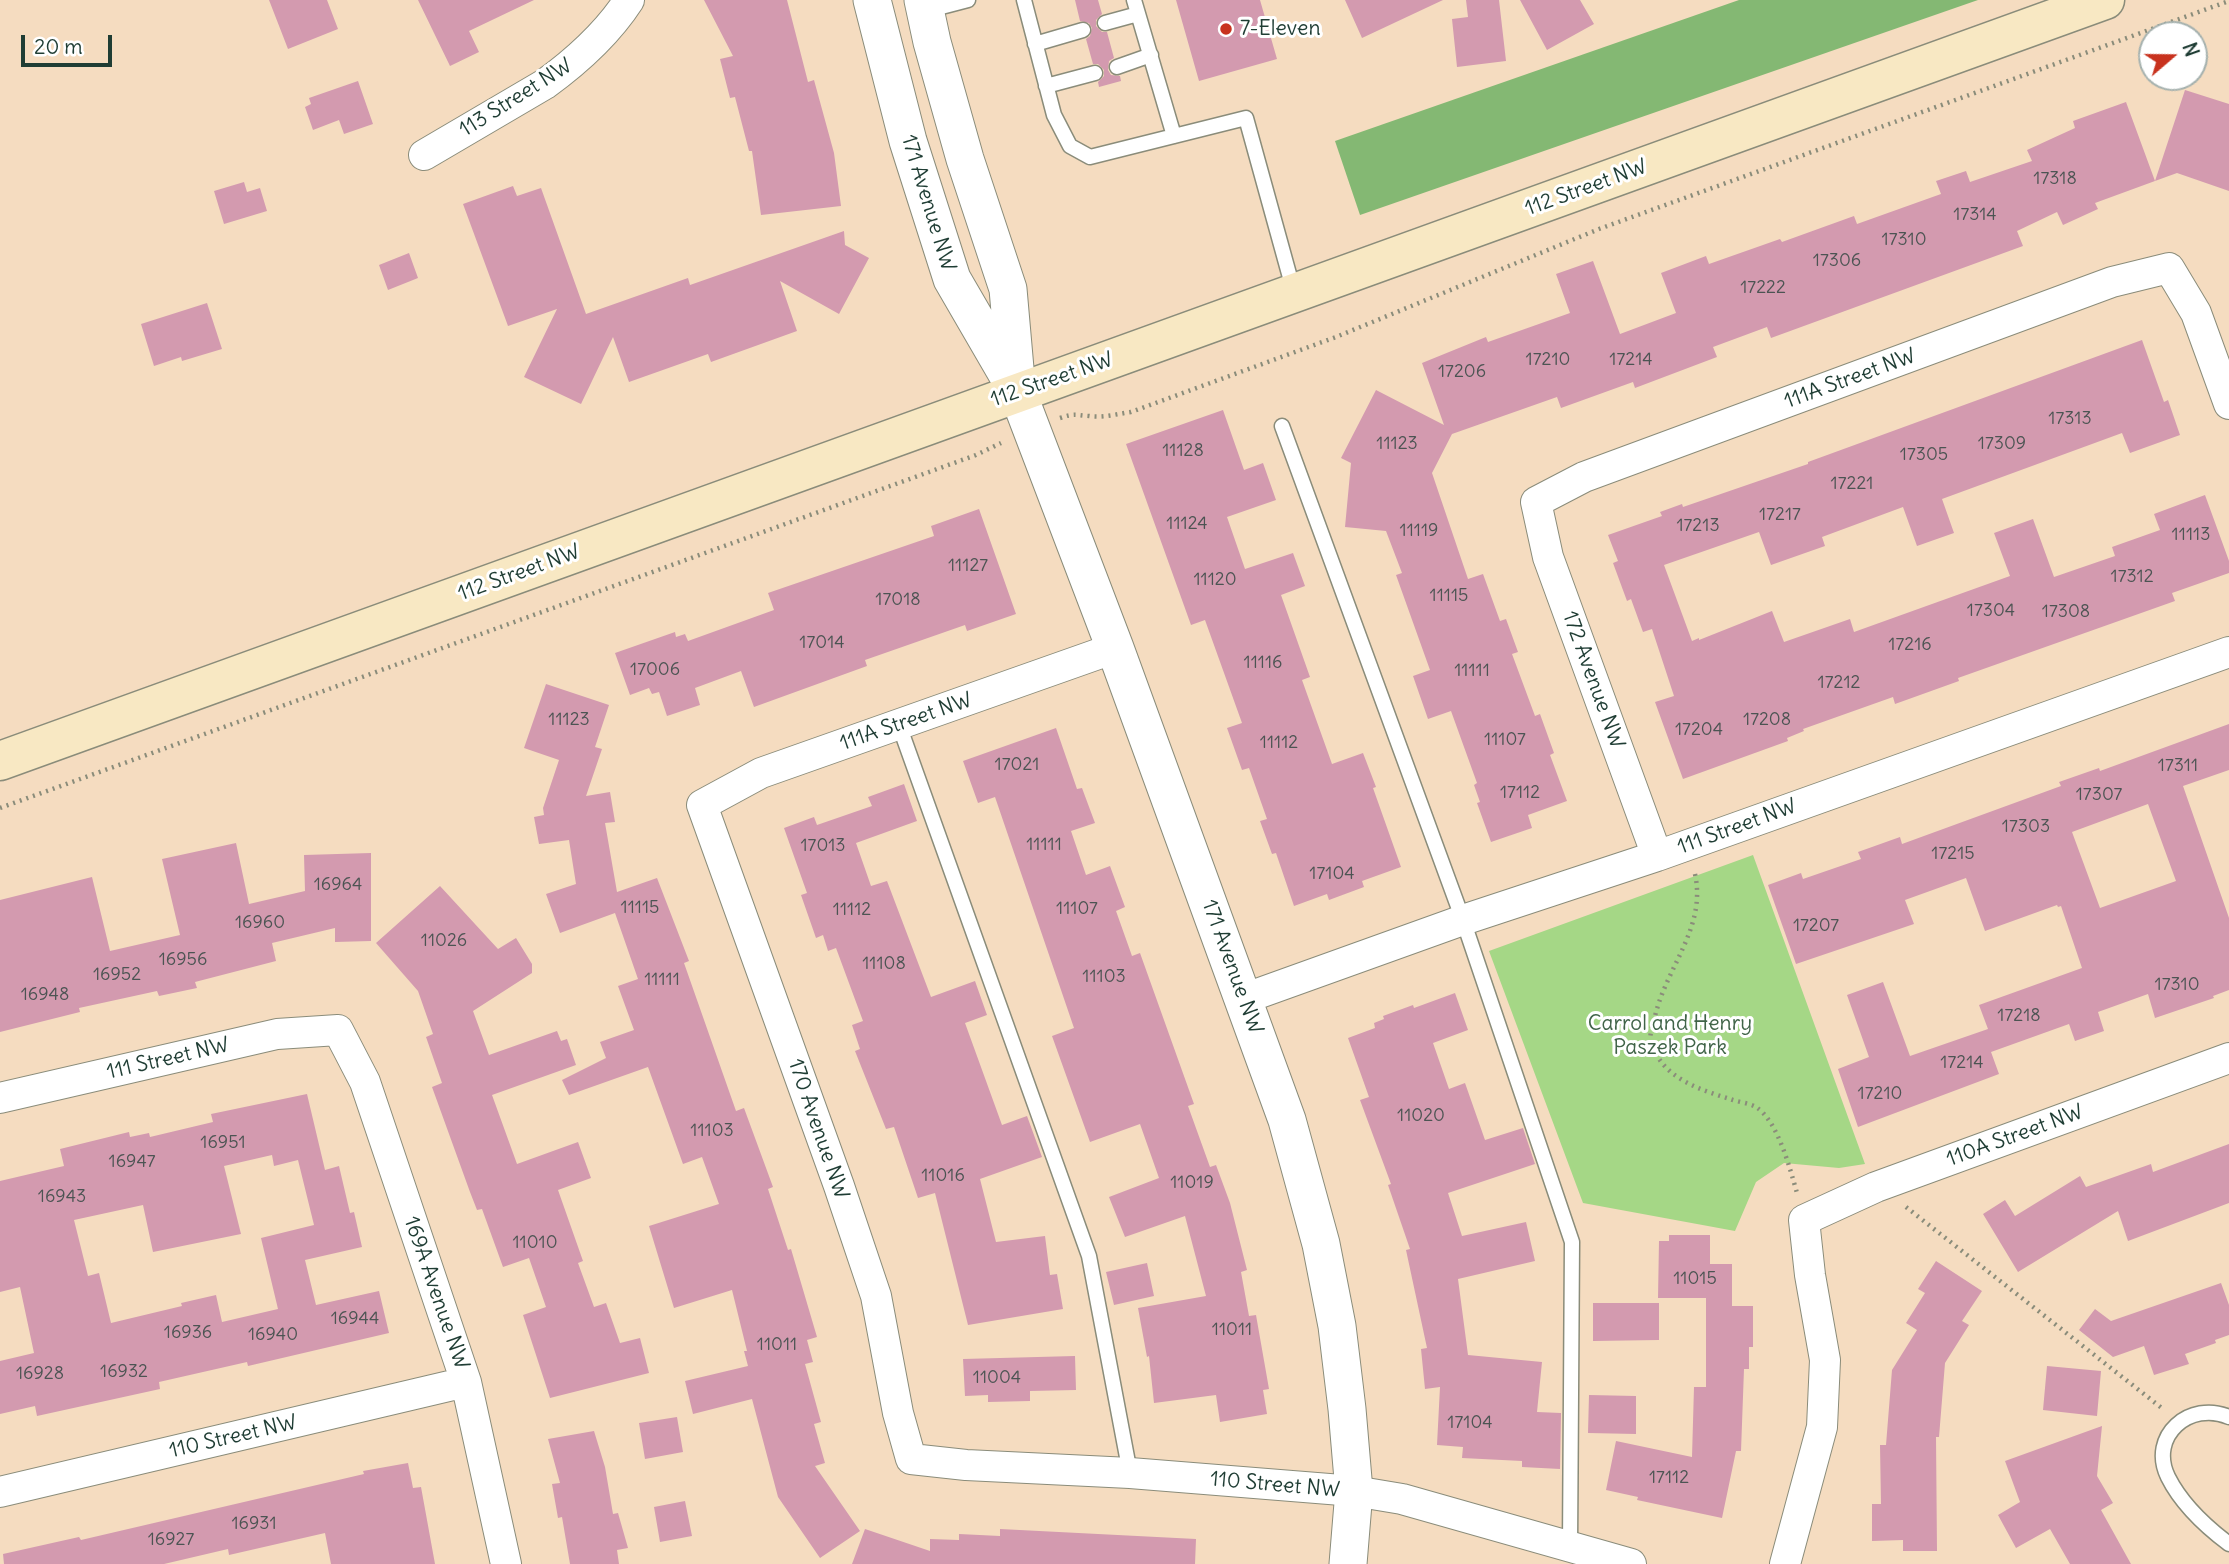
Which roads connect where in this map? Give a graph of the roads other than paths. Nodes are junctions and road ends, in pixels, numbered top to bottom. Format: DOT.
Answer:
graph roads {
  1 [pos="629,0"];
  2 [pos="872,0"];
  3 [pos="968,0"];
  4 [pos="1024,0"];
  5 [pos="2105,0"];
  6 [pos="924,6"];
  7 [pos="1136,7"];
  8 [pos="1105,23"];
  9 [pos="1083,30"];
  10 [pos="1035,44"];
  11 [pos="1151,55"];
  12 [pos="1117,67"];
  13 [pos="1095,73"];
  14 [pos="1046,86"];
  15 [pos="1174,136"];
  16 [pos="424,155"];
  17 [pos="1294,293"];
  18 [pos="1017,391"];
  19 [pos="2229,404"];
  20 [pos="1282,426"];
  21 [pos="1536,502"];
  22 [pos="1115,648"];
  23 [pos="2229,652"];
  24 [pos="899,725"];
  25 [pos="0,761"];
  26 [pos="702,805"];
  27 [pos="1657,856"];
  28 [pos="1463,920"];
  29 [pos="1243,999"];
  30 [pos="338,1030"];
  31 [pos="2229,1058"];
  32 [pos="0,1098"];
  33 [pos="466,1381"];
  34 [pos="2229,1417"];
  35 [pos="911,1459"];
  36 [pos="1130,1473"];
  37 [pos="1353,1491"];
  38 [pos="0,1492"];
  39 [pos="2229,1544"];
  40 [pos="1570,1546"];
  41 [pos="506,1564"];
  42 [pos="1348,1564"];
  43 [pos="1631,1564"];
  44 [pos="1785,1564"];
  1 -- 16 [label="street, 113 Street NW"];
  2 -- 18 [label="street, 171 Avenue NW"];
  3 -- 6 [label="lane"];
  4 -- 10 [label="lane"];
  5 -- 17 [label="main road, 112 Street NW"];
  6 -- 18 [label="street, 171 Avenue NW"];
  7 -- 8 [label="lane"];
  7 -- 11 [label="lane"];
  9 -- 10 [label="lane"];
  10 -- 14 [label="lane"];
  11 -- 12 [label="lane"];
  11 -- 15 [label="lane"];
  13 -- 14 [label="lane"];
  14 -- 15 [label="lane"];
  15 -- 17 [label="lane"];
  17 -- 18 [label="main road, 112 Street NW"];
  18 -- 22 [label="street, 171 Avenue NW"];
  18 -- 25 [label="main road, 112 Street NW"];
  19 -- 21 [label="street, 111A Street NW"];
  20 -- 28 [label="lane"];
  21 -- 27 [label="street, 172 Avenue NW"];
  22 -- 24 [label="street, 111A Street NW"];
  22 -- 29 [label="street, 171 Avenue NW"];
  23 -- 27 [label="street, 111 Street NW"];
  24 -- 26 [label="street, 111A Street NW"];
  24 -- 36 [label="lane"];
  26 -- 35 [label="street, 170 Avenue NW"];
  27 -- 28 [label="street, 111 Street NW"];
  28 -- 29 [label="street, 111 Street NW"];
  28 -- 40 [label="lane"];
  29 -- 37 [label="street, 171 Avenue NW"];
  30 -- 32 [label="street, 111 Street NW"];
  30 -- 33 [label="street, 169A Avenue NW"];
  31 -- 44 [label="street, 110A Street NW"];
  33 -- 38 [label="street, 110 Street NW"];
  33 -- 41 [label="street, 169A Avenue NW"];
  34 -- 39 [label="lane"];
  35 -- 36 [label="street, 110 Street NW"];
  36 -- 37 [label="street, 110 Street NW"];
  37 -- 40 [label="street, 110 Street NW"];
  37 -- 42 [label="street, 171 Avenue NW"];
  40 -- 43 [label="street, 110 Street NW"];
}
